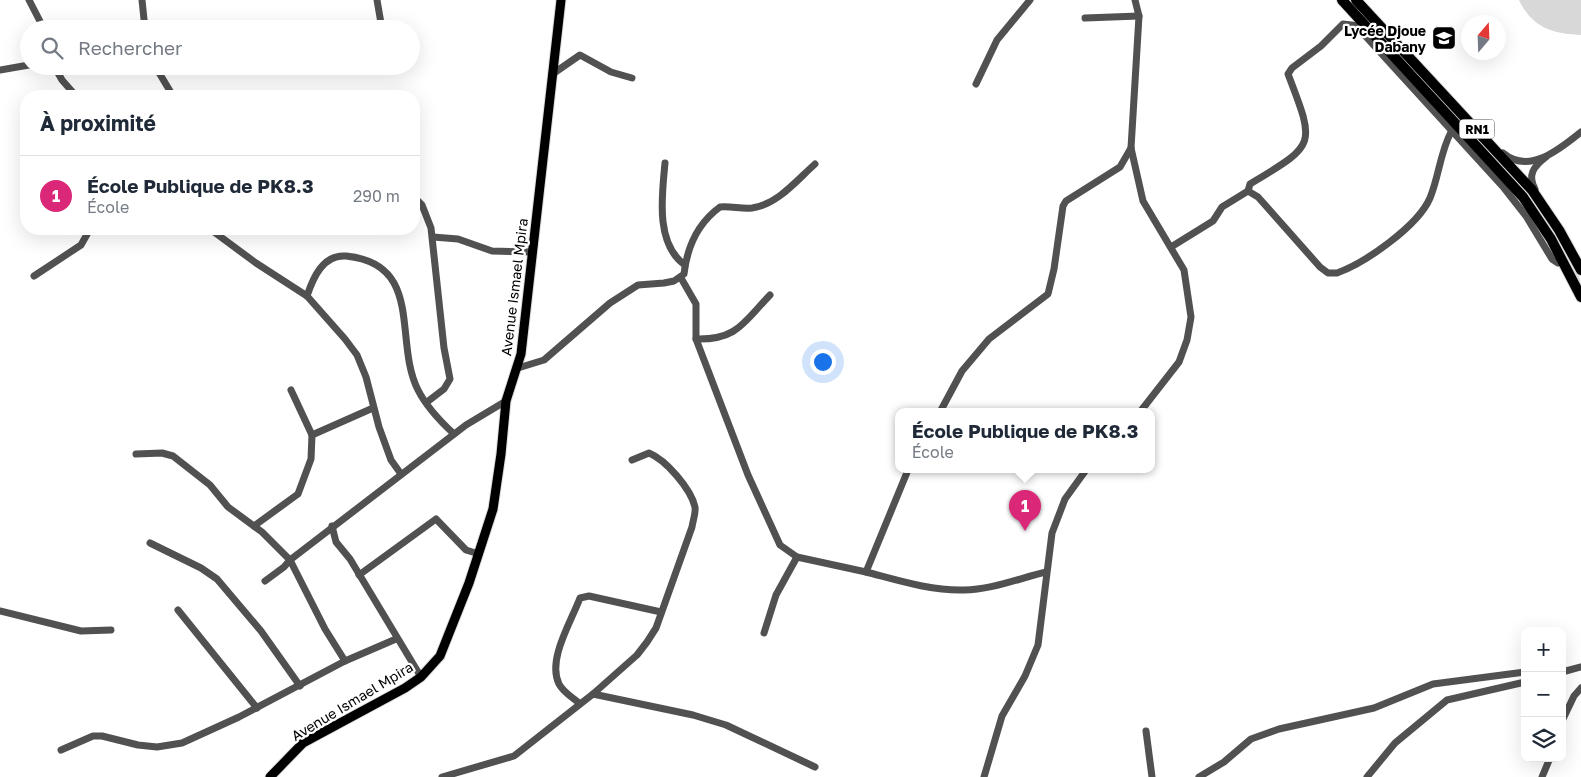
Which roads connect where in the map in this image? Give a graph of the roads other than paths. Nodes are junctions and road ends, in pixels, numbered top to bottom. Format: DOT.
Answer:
graph roads {
  1 [pos="29,0"];
  2 [pos="142,0"];
  3 [pos="377,0"];
  4 [pos="561,0"];
  5 [pos="1030,0"];
  6 [pos="1135,0"];
  7 [pos="1342,0"];
  8 [pos="1356,0"];
  9 [pos="1139,16"];
  10 [pos="1085,18"];
  11 [pos="39,20"];
  12 [pos="144,20"];
  13 [pos="380,20"];
  14 [pos="1357,27"];
  15 [pos="1368,28"];
  16 [pos="20,67"];
  17 [pos="0,70"];
  18 [pos="554,73"];
  19 [pos="59,75"];
  20 [pos="160,75"];
  21 [pos="632,78"];
  22 [pos="1408,78"];
  23 [pos="976,84"];
  24 [pos="71,90"];
  25 [pos="169,90"];
  26 [pos="1451,132"];
  27 [pos="1581,132"];
  28 [pos="1485,137"];
  29 [pos="1131,148"];
  30 [pos="1546,156"];
  31 [pos="665,163"];
  32 [pos="815,164"];
  33 [pos="1248,191"];
  34 [pos="420,202"];
  35 [pos="1549,214"];
  36 [pos="87,235"];
  37 [pos="218,235"];
  38 [pos="433,237"];
  39 [pos="1171,247"];
  40 [pos="532,252"];
  41 [pos="1563,261"];
  42 [pos="685,265"];
  43 [pos="1581,270"];
  44 [pos="34,276"];
  45 [pos="681,278"];
  46 [pos="770,295"];
  47 [pos="307,296"];
  48 [pos="1581,297"];
  49 [pos="696,340"];
  50 [pos="518,368"];
  51 [pos="292,390"];
  52 [pos="506,401"];
  53 [pos="426,402"];
  54 [pos="373,408"];
  55 [pos="942,408"];
  56 [pos="1143,408"];
  57 [pos="454,434"];
  58 [pos="312,435"];
  59 [pos="136,454"];
  60 [pos="632,460"];
  61 [pos="907,473"];
  62 [pos="1084,473"];
  63 [pos="402,474"];
  64 [pos="254,526"];
  65 [pos="332,526"];
  66 [pos="150,543"];
  67 [pos="479,554"];
  68 [pos="797,557"];
  69 [pos="290,560"];
  70 [pos="866,572"];
  71 [pos="1046,572"];
  72 [pos="359,575"];
  73 [pos="265,581"];
  74 [pos="178,610"];
  75 [pos="0,611"];
  76 [pos="661,612"];
  77 [pos="111,630"];
  78 [pos="764,633"];
  79 [pos="396,639"];
  80 [pos="346,661"];
  81 [pos="1581,667"];
  82 [pos="1566,671"];
  83 [pos="1521,673"];
  84 [pos="420,676"];
  85 [pos="1521,683"];
  86 [pos="300,686"];
  87 [pos="1581,688"];
  88 [pos="593,694"];
  89 [pos="579,703"];
  90 [pos="257,708"];
  91 [pos="1564,717"];
  92 [pos="1146,730"];
  93 [pos="60,750"];
  94 [pos="1548,762"];
  95 [pos="815,767"];
  96 [pos="270,777"];
  97 [pos="442,777"];
  98 [pos="984,777"];
  99 [pos="1152,777"];
  100 [pos="1199,777"];
  101 [pos="1367,777"];
  102 [pos="1542,777"];
  1 -- 11 [label="street"];
  2 -- 12 [label="street"];
  3 -- 13 [label="street"];
  4 -- 18 [label="main road, Avenue Ismael Mpira"];
  5 -- 23 [label="street"];
  6 -- 9 [label="street"];
  7 -- 15 [label="highway, RN1"];
  8 -- 28 [label="highway, RN1"];
  9 -- 10 [label="street"];
  9 -- 29 [label="street"];
  14 -- 15 [label="street"];
  14 -- 22 [label="street"];
  14 -- 33 [label="street"];
  15 -- 22 [label="highway, RN1"];
  16 -- 17 [label="street"];
  18 -- 21 [label="street"];
  18 -- 40 [label="main road, Avenue Ismael Mpira"];
  19 -- 24 [label="street"];
  20 -- 25 [label="street"];
  22 -- 26 [label="street"];
  22 -- 41 [label="highway, RN1"];
  26 -- 33 [label="street"];
  26 -- 41 [label="street"];
  27 -- 30 [label="street"];
  28 -- 30 [label="street"];
  28 -- 35 [label="highway, RN1"];
  29 -- 39 [label="street"];
  29 -- 55 [label="street"];
  30 -- 35 [label="street"];
  31 -- 42 [label="street"];
  32 -- 42 [label="street"];
  33 -- 39 [label="street"];
  34 -- 38 [label="street"];
  35 -- 43 [label="highway, RN1"];
  36 -- 44 [label="street"];
  37 -- 47 [label="street"];
  38 -- 40 [label="street"];
  38 -- 53 [label="street"];
  39 -- 56 [label="street"];
  40 -- 50 [label="main road, Avenue Ismael Mpira"];
  41 -- 48 [label="highway, RN1"];
  42 -- 45 [label="street"];
  45 -- 49 [label="street"];
  45 -- 50 [label="street"];
  46 -- 49 [label="street"];
  47 -- 53 [label="street"];
  47 -- 54 [label="street"];
  49 -- 68 [label="street"];
  50 -- 52 [label="main road, Avenue Ismael Mpira"];
  51 -- 58 [label="street"];
  52 -- 57 [label="street"];
  52 -- 67 [label="main road, Avenue Ismael Mpira"];
  53 -- 57 [label="street"];
  54 -- 58 [label="street"];
  54 -- 63 [label="street"];
  57 -- 63 [label="street"];
  58 -- 64 [label="street"];
  59 -- 64 [label="street"];
  60 -- 76 [label="street"];
  61 -- 70 [label="street"];
  62 -- 71 [label="street"];
  63 -- 65 [label="street"];
  64 -- 69 [label="street"];
  65 -- 69 [label="street"];
  65 -- 72 [label="street"];
  66 -- 86 [label="street"];
  67 -- 72 [label="street"];
  67 -- 84 [label="main road, Avenue Ismael Mpira"];
  68 -- 70 [label="street"];
  68 -- 78 [label="street"];
  69 -- 73 [label="street"];
  69 -- 80 [label="street"];
  70 -- 71 [label="street"];
  71 -- 98 [label="street"];
  72 -- 79 [label="street"];
  74 -- 90 [label="street"];
  75 -- 77 [label="street"];
  76 -- 88 [label="street"];
  76 -- 89 [label="street"];
  79 -- 80 [label="street"];
  79 -- 84 [label="street"];
  80 -- 86 [label="street"];
  81 -- 82 [label="street"];
  83 -- 100 [label="street"];
  84 -- 96 [label="main road, Avenue Ismael Mpira"];
  85 -- 101 [label="street"];
  86 -- 90 [label="street"];
  87 -- 91 [label="street"];
  88 -- 89 [label="street"];
  88 -- 95 [label="street"];
  89 -- 97 [label="street"];
  90 -- 93 [label="street"];
  92 -- 99 [label="street"];
  94 -- 102 [label="street"];
}
